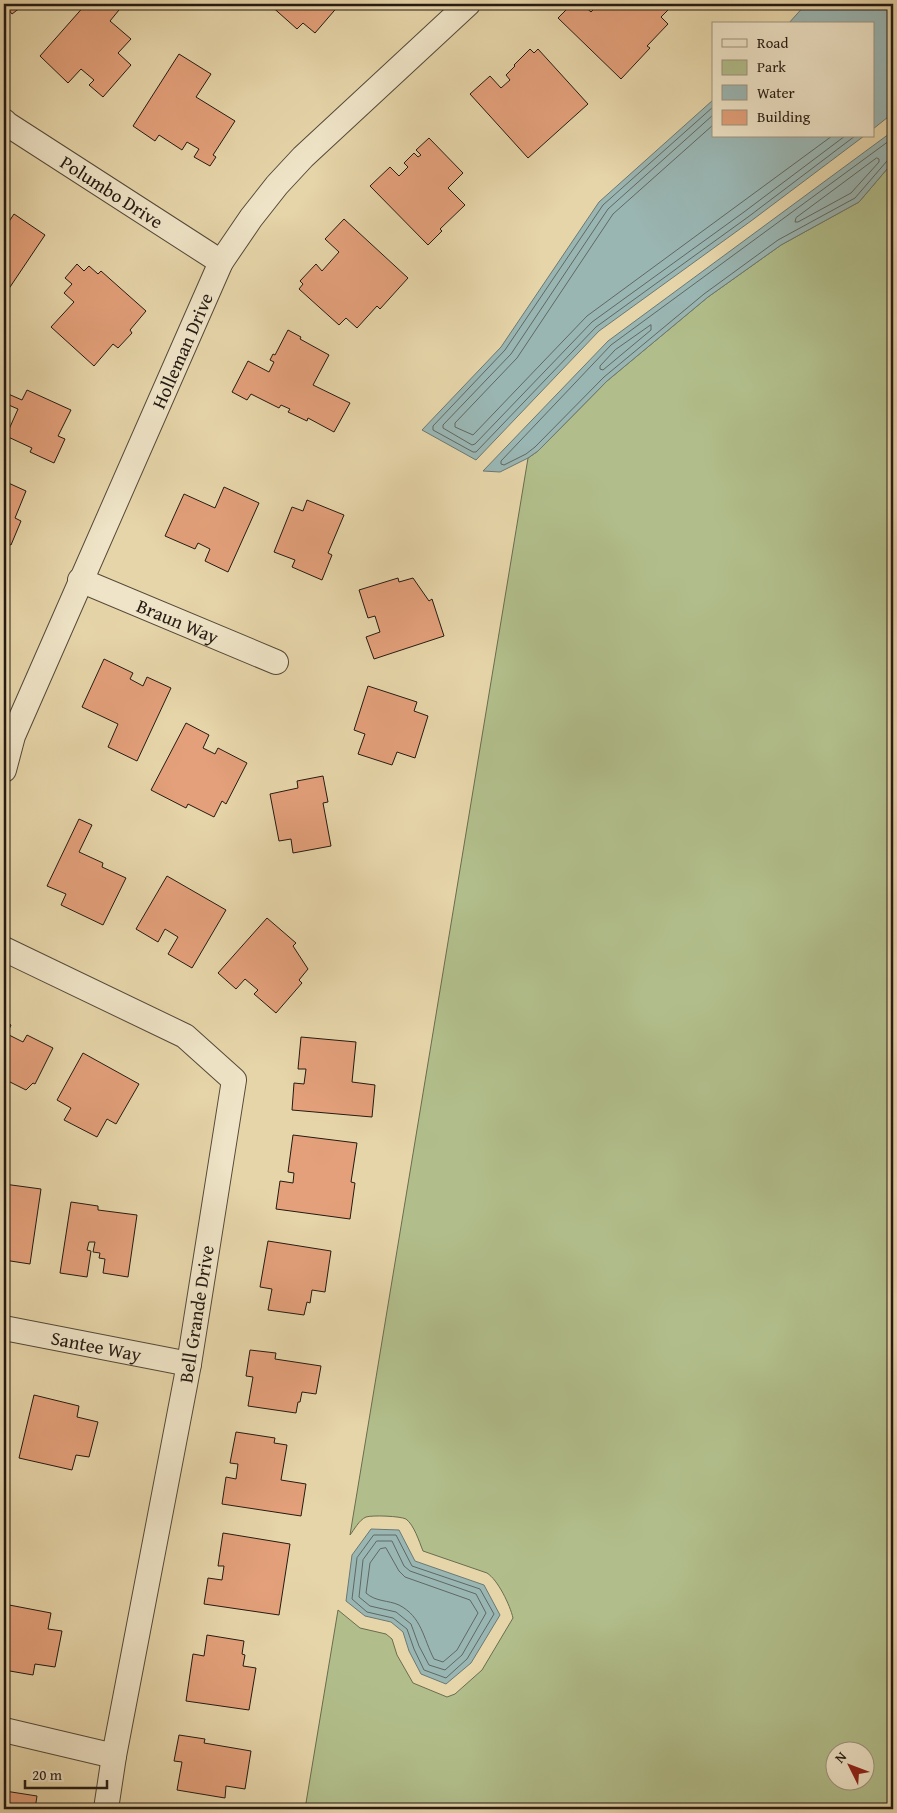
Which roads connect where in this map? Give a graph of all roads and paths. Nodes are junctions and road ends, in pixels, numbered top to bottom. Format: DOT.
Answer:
graph roads {
  1 [pos="462,6"];
  2 [pos="4,121"];
  3 [pos="221,262"];
  4 [pos="80,580"];
  5 [pos="276,662"];
  6 [pos="4,770"];
  7 [pos="4,949"];
  8 [pos="4,1328"];
  9 [pos="189,1364"];
  10 [pos="4,1730"];
  11 [pos="114,1756"];
  12 [pos="106,1809"];
  1 -- 3 [label="street, Holleman Drive"];
  2 -- 3 [label="street, Polumbo Drive"];
  3 -- 4 [label="street, Holleman Drive"];
  4 -- 5 [label="street, Braun Way"];
  4 -- 6 [label="street, Holleman Drive"];
  7 -- 9 [label="street, Bell Grande Drive"];
  8 -- 9 [label="street, Santee Way"];
  9 -- 11 [label="street, Bell Grande Drive"];
  10 -- 11 [label="street"];
  11 -- 12 [label="street, Bell Grande Drive"];
}
